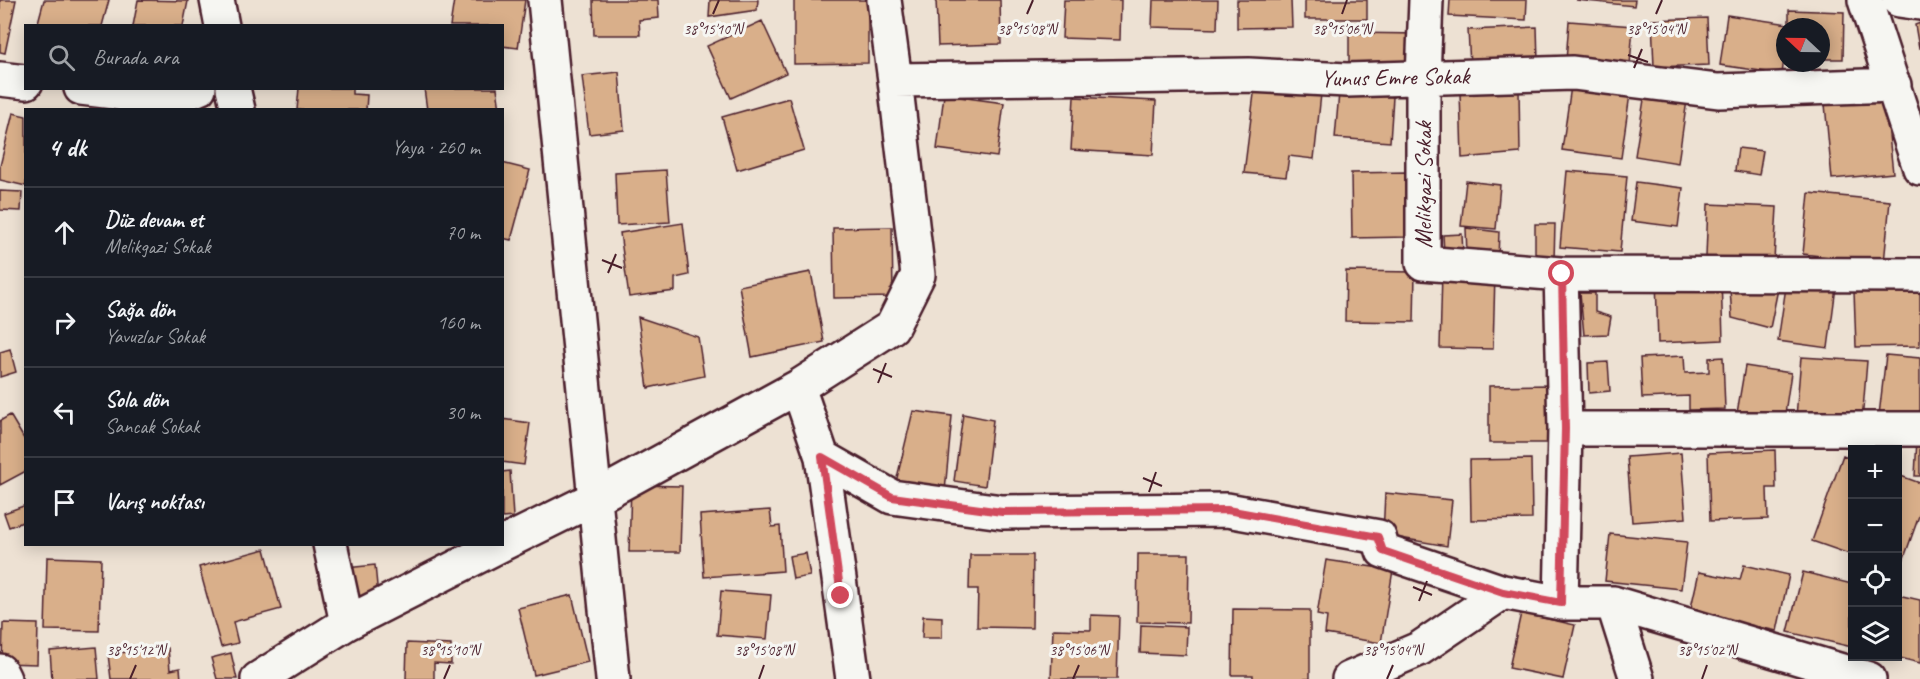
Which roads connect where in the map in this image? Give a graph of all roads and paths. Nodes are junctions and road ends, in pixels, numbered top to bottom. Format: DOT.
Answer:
graph roads {
  1 [pos="217,0"];
  2 [pos="545,0"];
  3 [pos="884,0"];
  4 [pos="1426,0"];
  5 [pos="1865,0"];
  6 [pos="1899,0"];
  7 [pos="1920,3"];
  8 [pos="222,24"];
  9 [pos="1423,78"];
  10 [pos="0,79"];
  11 [pos="896,80"];
  12 [pos="24,82"];
  13 [pos="1894,85"];
  14 [pos="98,90"];
  15 [pos="194,90"];
  16 [pos="233,90"];
  17 [pos="238,108"];
  18 [pos="1920,168"];
  19 [pos="1562,274"];
  20 [pos="1920,275"];
  21 [pos="798,387"];
  22 [pos="1565,429"];
  23 [pos="1920,429"];
  24 [pos="822,457"];
  25 [pos="595,498"];
  26 [pos="504,543"];
  27 [pos="330,546"];
  28 [pos="498,546"];
  29 [pos="1503,592"];
  30 [pos="1561,603"];
  31 [pos="1613,603"];
  32 [pos="346,623"];
  33 [pos="0,671"];
  34 [pos="4,679"];
  35 [pos="258,679"];
  36 [pos="613,679"];
  37 [pos="853,679"];
  38 [pos="1349,679"];
  39 [pos="1637,679"];
  40 [pos="1869,679"];
  1 -- 8 [label="street"];
  2 -- 25 [label="street"];
  3 -- 11 [label="street"];
  4 -- 9 [label="street, Melikgazi Sokak"];
  5 -- 13 [label="street"];
  6 -- 7 [label="street"];
  9 -- 11 [label="street, Yunus Emre Sokak"];
  9 -- 13 [label="street, Yunus Emre Sokak"];
  9 -- 19 [label="street, Melikgazi Sokak"];
  10 -- 12 [label="street"];
  11 -- 21 [label="street"];
  13 -- 18 [label="street"];
  14 -- 15 [label="street"];
  16 -- 17 [label="street"];
  19 -- 20 [label="street"];
  19 -- 22 [label="street"];
  21 -- 24 [label="street"];
  21 -- 25 [label="street"];
  22 -- 23 [label="street"];
  22 -- 30 [label="street"];
  24 -- 29 [label="street"];
  24 -- 37 [label="street"];
  25 -- 26 [label="street"];
  25 -- 36 [label="street"];
  27 -- 32 [label="street"];
  28 -- 32 [label="street"];
  29 -- 30 [label="street"];
  29 -- 38 [label="street"];
  30 -- 31 [label="street"];
  31 -- 39 [label="street"];
  31 -- 40 [label="street"];
  32 -- 35 [label="street"];
  33 -- 34 [label="street"];
}
